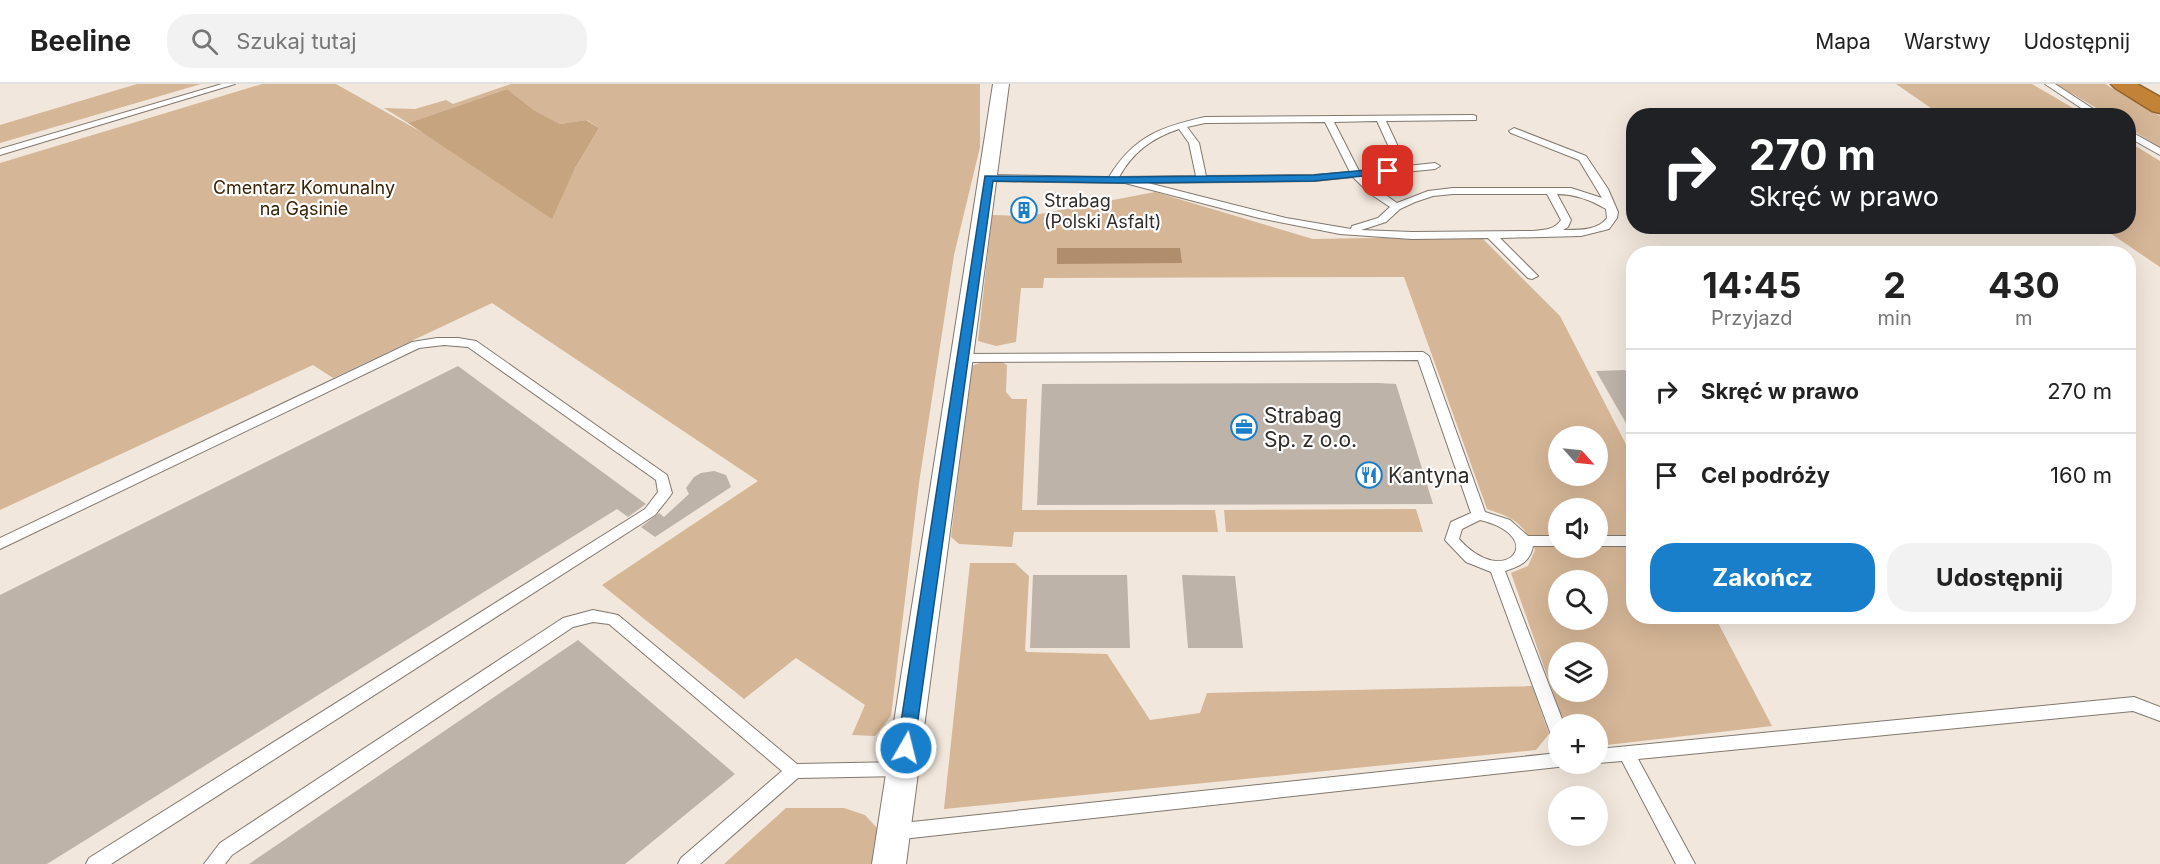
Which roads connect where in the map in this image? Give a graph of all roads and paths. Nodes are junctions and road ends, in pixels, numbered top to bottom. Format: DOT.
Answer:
graph roads {
  1 [pos="231,84"];
  2 [pos="1001,84"];
  3 [pos="2049,84"];
  4 [pos="2122,84"];
  5 [pos="2160,106"];
  6 [pos="2087,108"];
  7 [pos="1473,118"];
  8 [pos="1380,119"];
  9 [pos="1329,120"];
  10 [pos="1181,125"];
  11 [pos="1514,131"];
  12 [pos="2136,138"];
  13 [pos="0,152"];
  14 [pos="2160,152"];
  15 [pos="1435,166"];
  16 [pos="1404,169"];
  17 [pos="1356,174"];
  18 [pos="989,178"];
  19 [pos="1202,179"];
  20 [pos="1112,180"];
  21 [pos="1125,180"];
  22 [pos="1550,191"];
  23 [pos="1396,207"];
  24 [pos="1610,207"];
  25 [pos="1343,231"];
  26 [pos="1490,234"];
  27 [pos="1532,234"];
  28 [pos="1533,276"];
  29 [pos="1024,349"];
  30 [pos="963,353"];
  31 [pos="1479,515"];
  32 [pos="1524,541"];
  33 [pos="1548,541"];
  34 [pos="1608,541"];
  35 [pos="1626,541"];
  36 [pos="0,544"];
  37 [pos="1497,568"];
  38 [pos="1551,714"];
  39 [pos="2160,714"];
  40 [pos="1626,753"];
  41 [pos="1608,755"];
  42 [pos="1548,761"];
  43 [pos="903,769"];
  44 [pos="794,771"];
  45 [pos="891,848"];
  46 [pos="95,864"];
  47 [pos="213,864"];
  48 [pos="687,864"];
  49 [pos="1686,864"];
  1 -- 13 [label="lane"];
  2 -- 18 [label="street"];
  3 -- 6 [label="lane"];
  4 -- 5 [label="highway"];
  7 -- 8 [label="lane"];
  8 -- 9 [label="lane"];
  8 -- 16 [label="lane"];
  9 -- 10 [label="lane"];
  9 -- 17 [label="lane"];
  10 -- 19 [label="lane"];
  10 -- 20 [label="lane"];
  11 -- 24 [label="lane"];
  12 -- 14 [label="lane"];
  15 -- 16 [label="lane"];
  16 -- 17 [label="lane"];
  17 -- 19 [label="lane"];
  17 -- 23 [label="lane"];
  18 -- 20 [label="lane"];
  18 -- 30 [label="street"];
  19 -- 21 [label="lane"];
  20 -- 21 [label="lane"];
  21 -- 25 [label="lane"];
  22 -- 23 [label="lane"];
  22 -- 24 [label="lane"];
  22 -- 27 [label="lane"];
  23 -- 25 [label="lane"];
  24 -- 27 [label="lane"];
  25 -- 26 [label="lane"];
  26 -- 27 [label="lane"];
  26 -- 28 [label="lane"];
  29 -- 30 [label="lane"];
  30 -- 31 [label="lane"];
  30 -- 43 [label="street"];
  31 -- 32 [label="lane"];
  31 -- 37 [label="lane"];
  32 -- 33 [label="lane"];
  32 -- 37 [label="lane"];
  34 -- 35 [label="lane"];
  36 -- 46 [label="lane"];
  37 -- 38 [label="lane"];
  39 -- 40 [label="lane"];
  40 -- 41 [label="lane"];
  40 -- 49 [label="lane"];
  42 -- 45 [label="lane"];
  43 -- 44 [label="lane"];
  43 -- 45 [label="street"];
  44 -- 47 [label="lane"];
  44 -- 48 [label="lane"];
}
